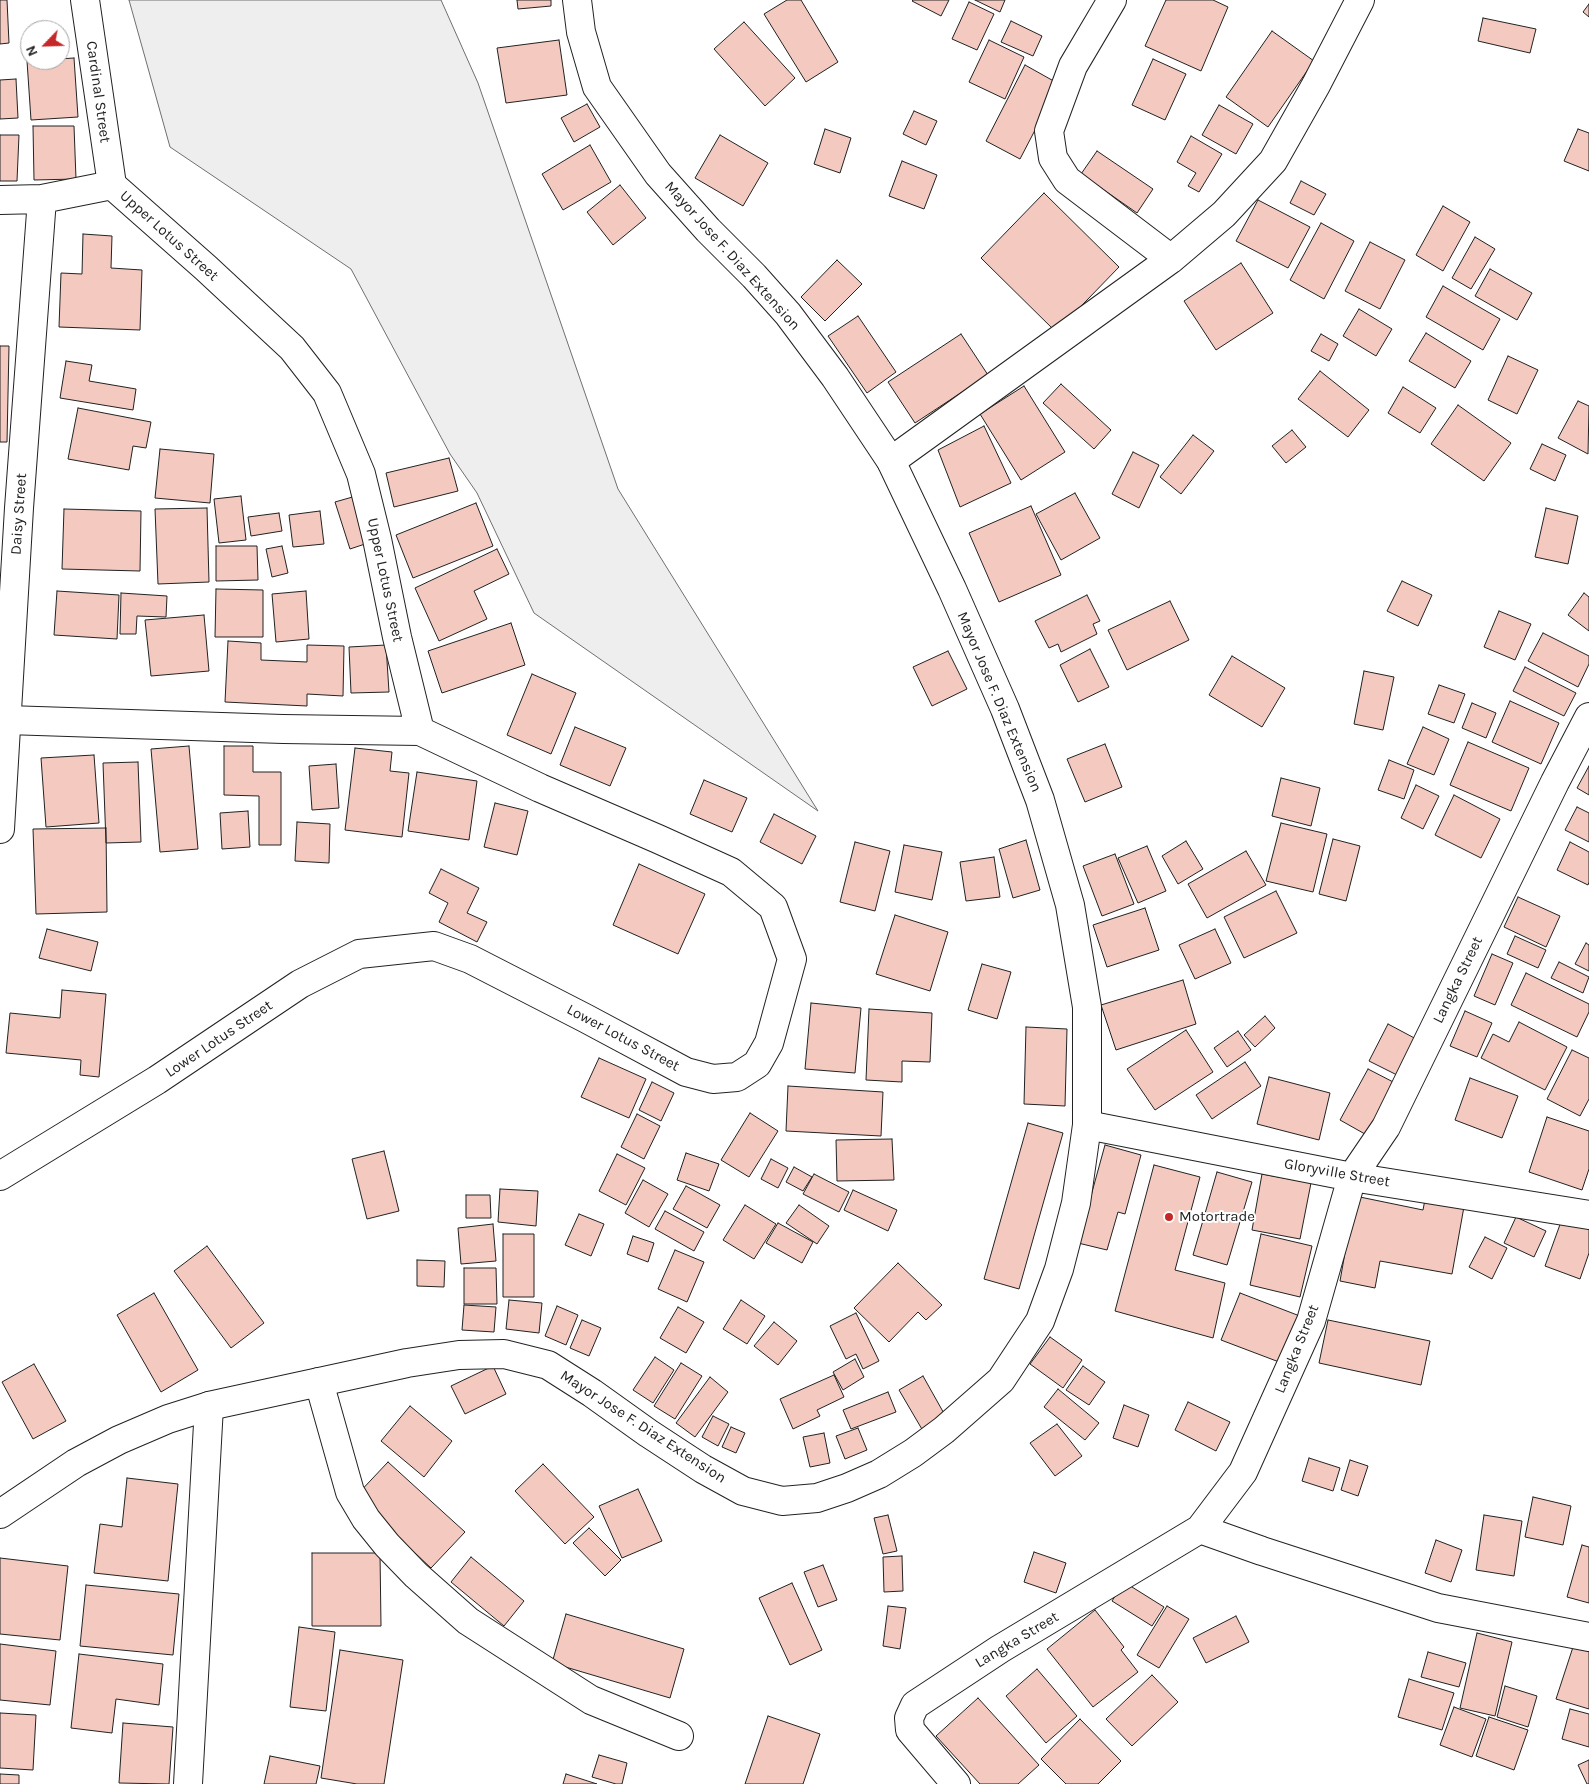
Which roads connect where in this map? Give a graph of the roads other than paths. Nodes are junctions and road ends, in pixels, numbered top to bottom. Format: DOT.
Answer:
graph roads {
  1 [pos="84,0"];
  2 [pos="577,0"];
  3 [pos="1112,0"];
  4 [pos="1360,0"];
  5 [pos="112,185"];
  6 [pos="42,199"];
  7 [pos="0,200"];
  8 [pos="1171,259"];
  9 [pos="891,461"];
  10 [pos="10,508"];
  11 [pos="1589,717"];
  12 [pos="7,720"];
  13 [pos="420,731"];
  14 [pos="1,815"];
  15 [pos="1087,1125"];
  16 [pos="2,1175"];
  17 [pos="1352,1177"];
  18 [pos="1589,1215"];
  19 [pos="319,1382"];
  20 [pos="209,1406"];
  21 [pos="0,1514"];
  22 [pos="1200,1529"];
  23 [pos="1589,1637"];
  24 [pos="679,1736"];
  25 [pos="188,1784"];
  26 [pos="956,1784"];
  1 -- 5 [label="street, Cardinal Street"];
  2 -- 9 [label="street, Mayor Jose F. Diaz Extension"];
  3 -- 8 [label="street"];
  4 -- 8 [label="street"];
  5 -- 6 [label="street, Upper Lotus Street"];
  5 -- 13 [label="street, Upper Lotus Street"];
  6 -- 7 [label="street, Upper Lotus Street"];
  6 -- 10 [label="street, Daisy Street"];
  8 -- 9 [label="street"];
  9 -- 15 [label="street, Mayor Jose F. Diaz Extension"];
  10 -- 12 [label="street, Daisy Street"];
  11 -- 17 [label="street, Langka Street"];
  12 -- 13 [label="street"];
  12 -- 14 [label="street, Daisy Street"];
  13 -- 16 [label="street, Lower Lotus Street"];
  15 -- 17 [label="street, Gloryville Street"];
  15 -- 19 [label="street, Mayor Jose F. Diaz Extension"];
  17 -- 18 [label="street, Gloryville Street"];
  17 -- 22 [label="street, Langka Street"];
  19 -- 20 [label="street, Mayor Jose F. Diaz Extension"];
  19 -- 24 [label="street"];
  20 -- 21 [label="street, Mayor Jose F. Diaz Extension"];
  20 -- 25 [label="street"];
  22 -- 23 [label="street"];
  22 -- 26 [label="street, Langka Street"];
}
